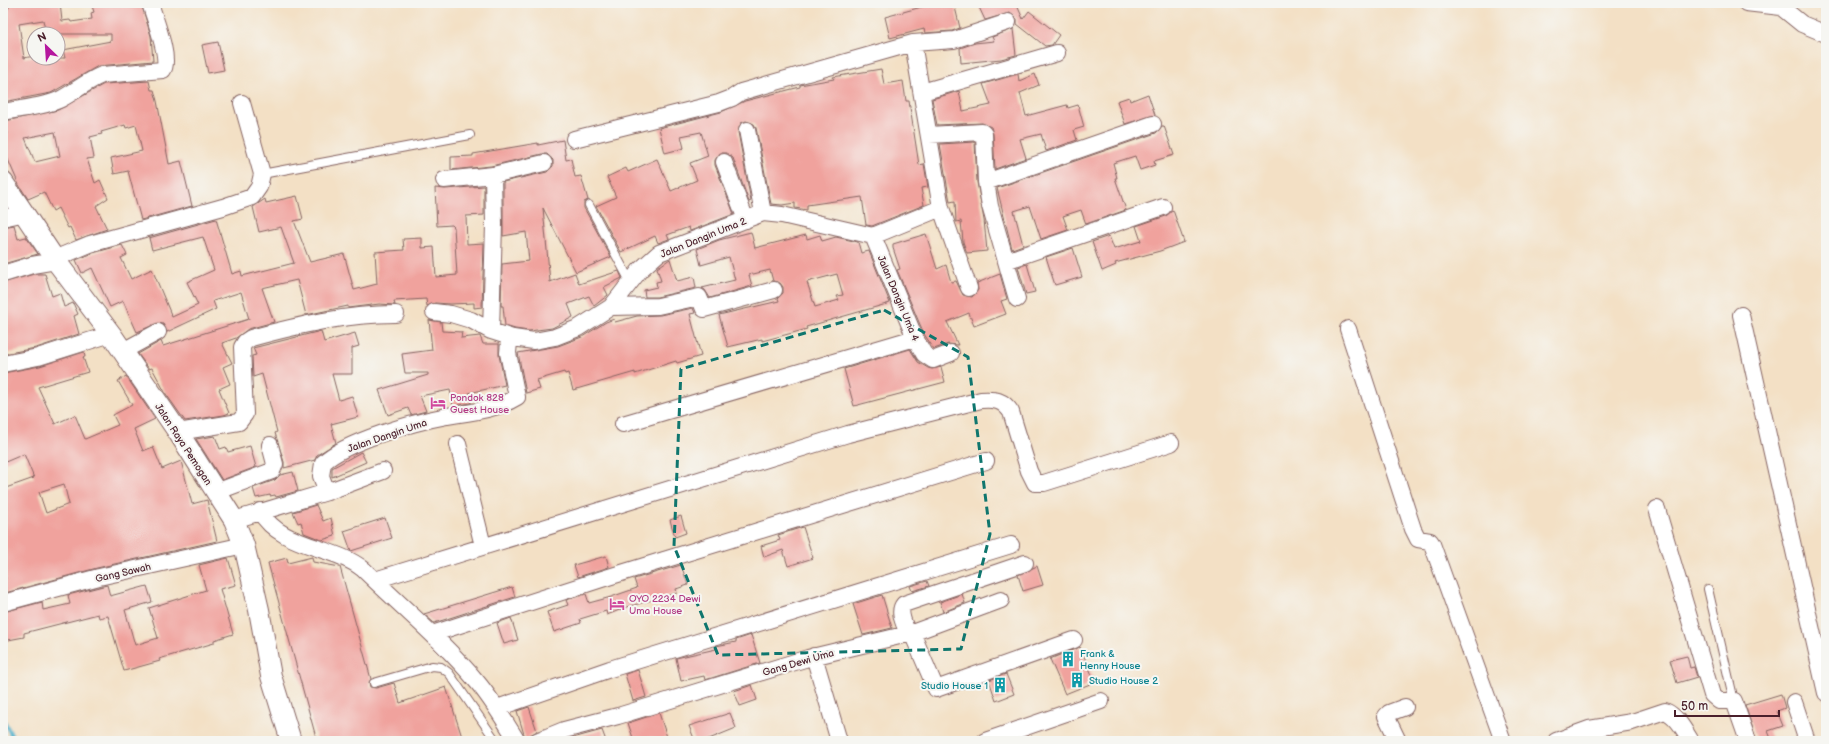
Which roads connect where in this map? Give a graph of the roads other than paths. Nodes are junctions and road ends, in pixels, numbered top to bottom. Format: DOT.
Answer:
graph roads {
  1 [pos="150,3"];
  2 [pos="1746,3"];
  3 [pos="1772,4"];
  4 [pos="1008,22"];
  5 [pos="1826,34"];
  6 [pos="913,43"];
  7 [pos="1057,53"];
  8 [pos="922,92"];
  9 [pos="242,103"];
  10 [pos="3,112"];
  11 [pos="1154,124"];
  12 [pos="747,130"];
  13 [pos="470,135"];
  14 [pos="929,135"];
  15 [pos="574,139"];
  16 [pos="724,162"];
  17 [pos="544,163"];
  18 [pos="262,174"];
  19 [pos="493,175"];
  20 [pos="444,180"];
  21 [pos="3,182"];
  22 [pos="986,182"];
  23 [pos="590,205"];
  24 [pos="1163,207"];
  25 [pos="941,208"];
  26 [pos="25,213"];
  27 [pos="763,213"];
  28 [pos="3,218"];
  29 [pos="746,220"];
  30 [pos="873,236"];
  31 [pos="55,260"];
  32 [pos="1006,261"];
  33 [pos="3,274"];
  34 [pos="631,283"];
  35 [pos="969,288"];
  36 [pos="774,290"];
  37 [pos="1017,299"];
  38 [pos="611,307"];
  39 [pos="434,312"];
  40 [pos="396,314"];
  41 [pos="1741,315"];
  42 [pos="1348,329"];
  43 [pos="491,330"];
  44 [pos="158,332"];
  45 [pos="111,334"];
  46 [pos="513,338"];
  47 [pos="915,338"];
  48 [pos="123,351"];
  49 [pos="951,353"];
  50 [pos="3,364"];
  51 [pos="623,424"];
  52 [pos="178,432"];
  53 [pos="1171,443"];
  54 [pos="458,444"];
  55 [pos="270,445"];
  56 [pos="986,461"];
  57 [pos="383,470"];
  58 [pos="216,492"];
  59 [pos="327,492"];
  60 [pos="1657,509"];
  61 [pos="247,516"];
  62 [pos="244,545"];
  63 [pos="1011,545"];
  64 [pos="484,546"];
  65 [pos="1025,563"];
  66 [pos="375,580"];
  67 [pos="1708,588"];
  68 [pos="1001,600"];
  69 [pos="3,603"];
  70 [pos="910,633"];
  71 [pos="432,634"];
  72 [pos="1074,640"];
  73 [pos="814,656"];
  74 [pos="374,683"];
  75 [pos="1826,693"];
  76 [pos="1101,700"];
  77 [pos="1734,701"];
  78 [pos="1794,702"];
  79 [pos="1405,707"];
  80 [pos="497,708"];
  81 [pos="290,741"];
  82 [pos="496,741"];
  83 [pos="516,741"];
  84 [pos="537,741"];
  85 [pos="839,741"];
  86 [pos="985,741"];
  87 [pos="1398,741"];
  88 [pos="1502,741"];
  89 [pos="1556,741"];
  90 [pos="1691,741"];
  91 [pos="1748,741"];
  92 [pos="1807,741"];
  1 -- 10 [label="street"];
  2 -- 3 [label="street"];
  3 -- 5 [label="street"];
  4 -- 6 [label="street"];
  6 -- 8 [label="street"];
  6 -- 15 [label="street"];
  7 -- 8 [label="street"];
  8 -- 14 [label="street"];
  9 -- 18 [label="street"];
  11 -- 22 [label="street"];
  12 -- 27 [label="street"];
  13 -- 18 [label="lane"];
  14 -- 22 [label="street"];
  14 -- 25 [label="street"];
  16 -- 29 [label="street"];
  17 -- 19 [label="street"];
  18 -- 31 [label="street"];
  19 -- 20 [label="street"];
  19 -- 43 [label="street"];
  21 -- 26 [label="street, Jalan Raya Pemogan"];
  22 -- 32 [label="street"];
  23 -- 34 [label="lane"];
  24 -- 32 [label="street"];
  25 -- 30 [label="street"];
  25 -- 35 [label="street"];
  26 -- 28 [label="street"];
  26 -- 31 [label="street, Jalan Raya Pemogan"];
  27 -- 29 [label="street, Jalan Dangin Uma 2"];
  27 -- 30 [label="street, Jalan Dangin Uma 2"];
  29 -- 34 [label="street, Jalan Dangin Uma 2"];
  30 -- 47 [label="street, Jalan Dangin Uma 4"];
  31 -- 33 [label="street"];
  31 -- 45 [label="street, Jalan Raya Pemogan"];
  32 -- 37 [label="street"];
  34 -- 38 [label="street, Jalan Dangin Uma 2"];
  36 -- 38 [label="street"];
  38 -- 46 [label="street, Jalan Dangin Uma 2"];
  39 -- 43 [label="street, Jalan Dangin Uma 2"];
  40 -- 52 [label="street"];
  41 -- 75 [label="street"];
  42 -- 88 [label="street"];
  43 -- 46 [label="street, Jalan Dangin Uma 2"];
  44 -- 48 [label="street"];
  45 -- 48 [label="street, Jalan Raya Pemogan"];
  45 -- 50 [label="street"];
  46 -- 59 [label="street, Jalan Dangin Uma"];
  47 -- 49 [label="street, Jalan Dangin Uma 4"];
  47 -- 51 [label="street"];
  48 -- 52 [label="street, Jalan Raya Pemogan"];
  52 -- 58 [label="street, Jalan Raya Pemogan"];
  53 -- 64 [label="street"];
  54 -- 64 [label="street"];
  55 -- 58 [label="street"];
  56 -- 71 [label="street"];
  57 -- 59 [label="street"];
  58 -- 61 [label="street, Jalan Raya Pemogan"];
  59 -- 61 [label="street"];
  60 -- 77 [label="street"];
  61 -- 62 [label="street, Jalan Raya Pemogan"];
  61 -- 66 [label="street"];
  62 -- 69 [label="street, Gang Sawah"];
  62 -- 81 [label="street, Jalan Raya Pemogan"];
  63 -- 80 [label="street"];
  64 -- 66 [label="street"];
  65 -- 70 [label="street"];
  66 -- 71 [label="street"];
  67 -- 77 [label="lane"];
  68 -- 70 [label="street, Gang Dewi Uma"];
  70 -- 72 [label="street"];
  70 -- 73 [label="street, Gang Dewi Uma"];
  71 -- 80 [label="street"];
  73 -- 84 [label="street, Gang Dewi Uma"];
  73 -- 85 [label="street"];
  74 -- 82 [label="lane"];
  76 -- 86 [label="street"];
  77 -- 91 [label="street"];
  78 -- 92 [label="street"];
  79 -- 87 [label="street"];
  80 -- 83 [label="street"];
  89 -- 90 [label="street"];
}
